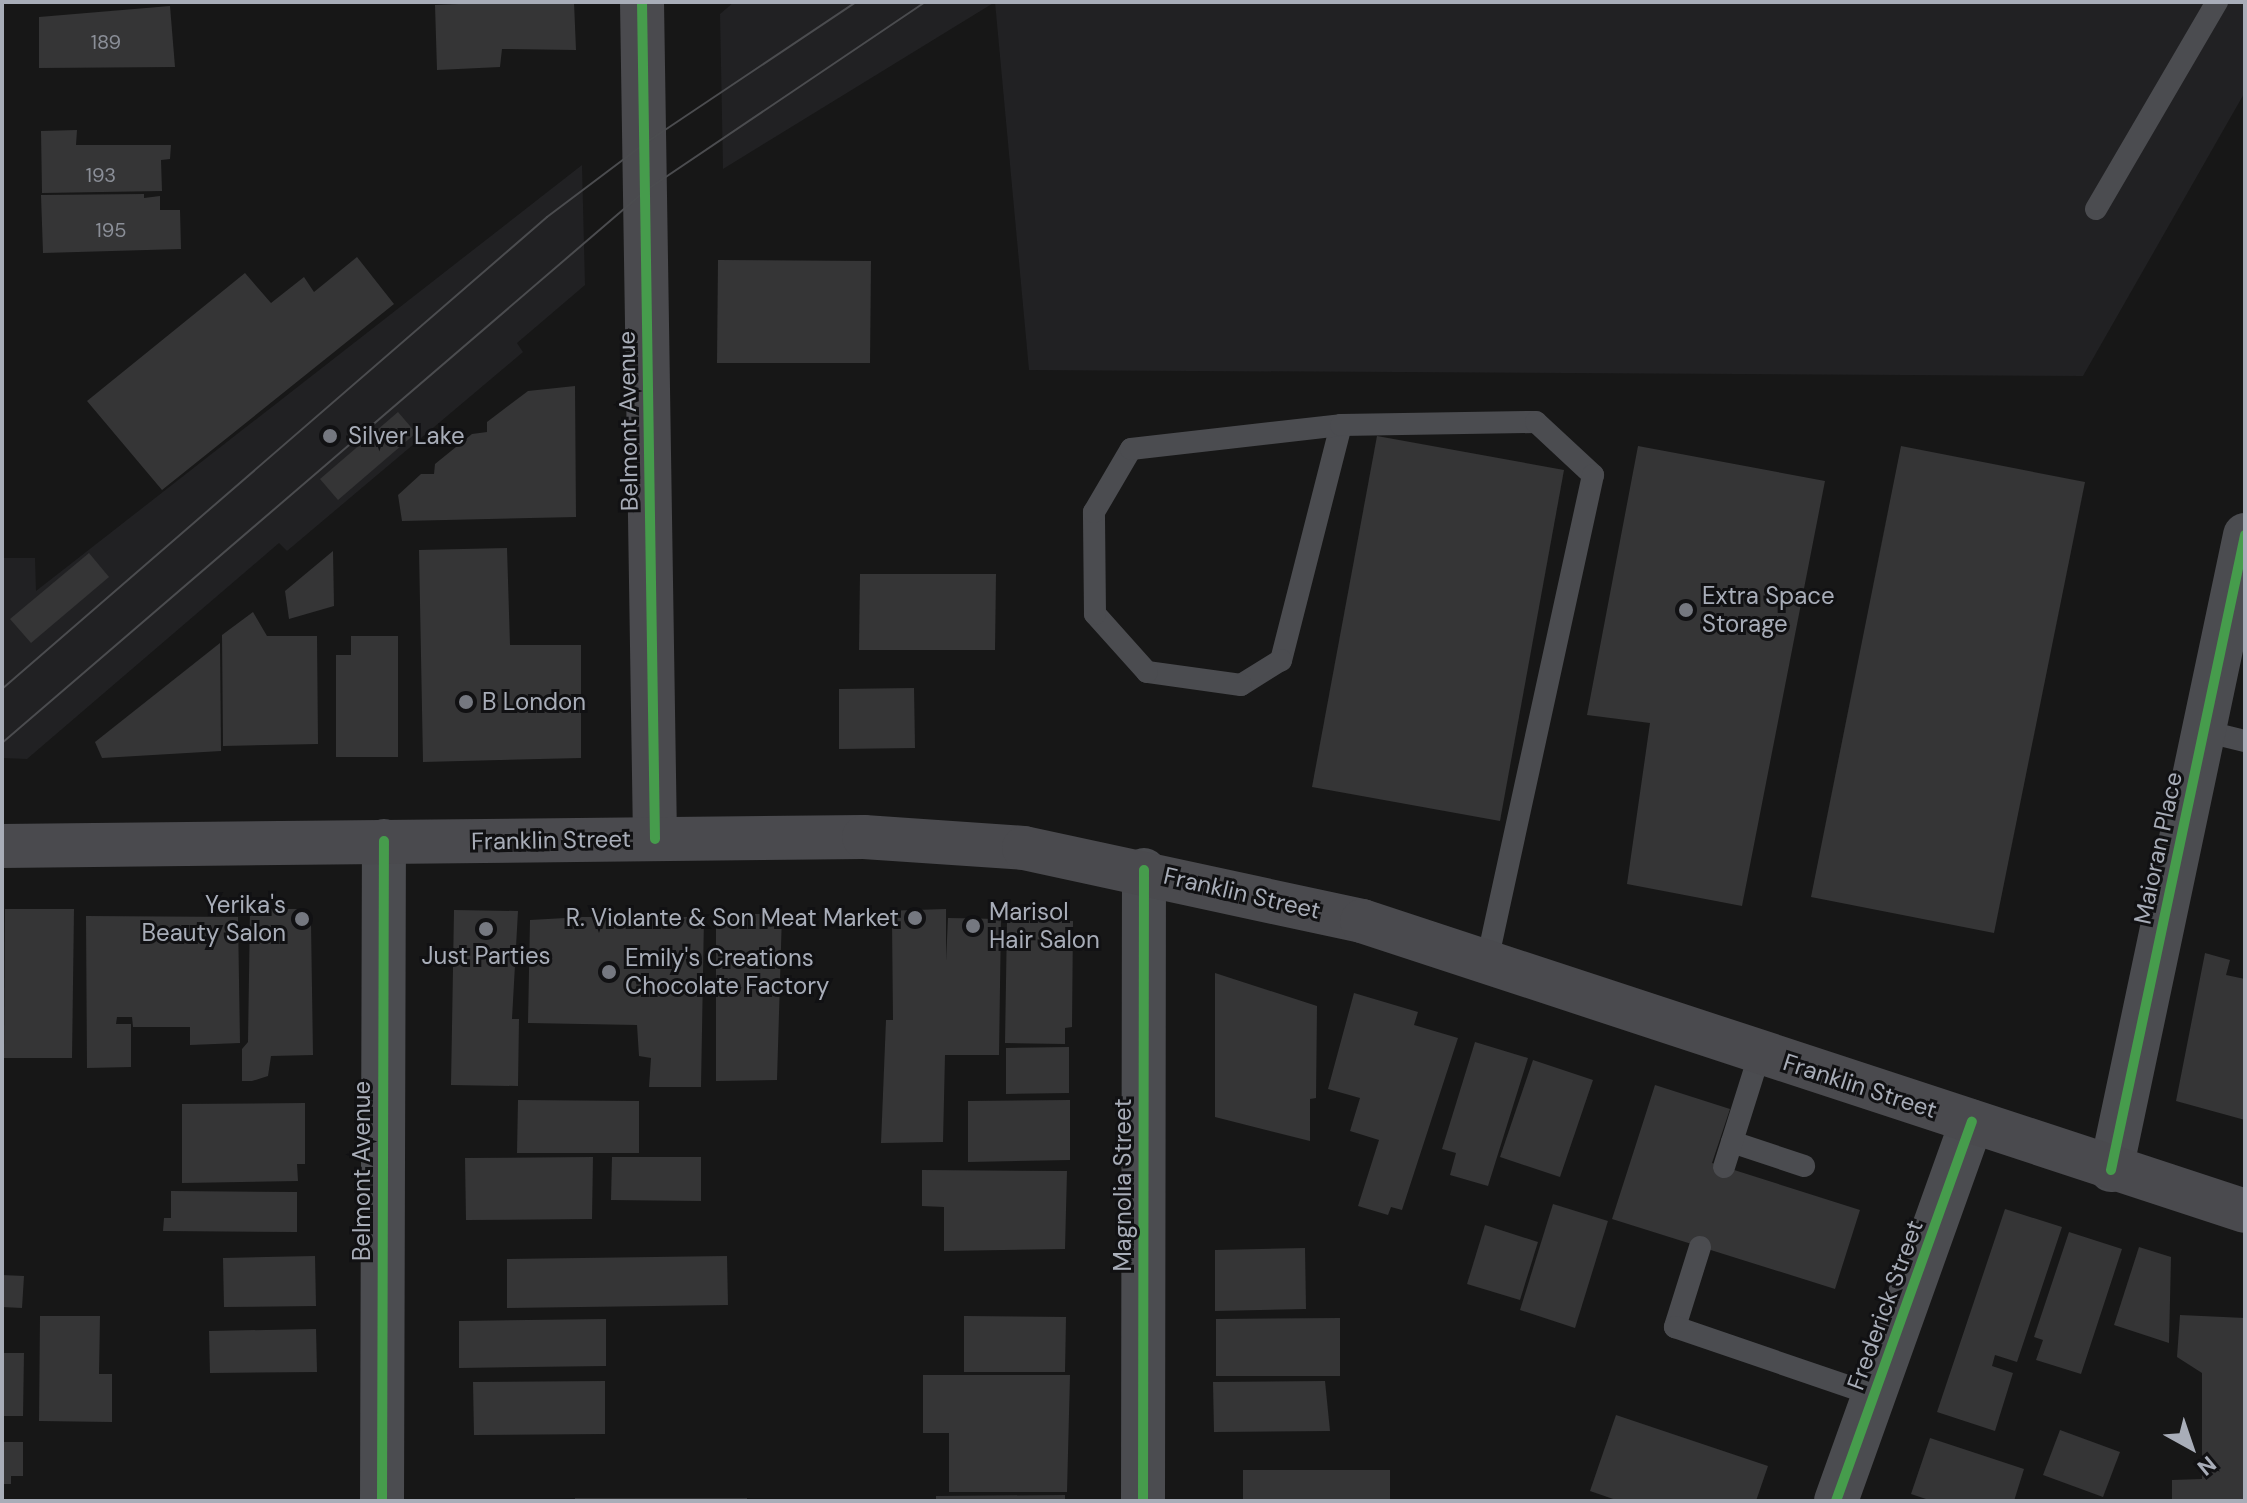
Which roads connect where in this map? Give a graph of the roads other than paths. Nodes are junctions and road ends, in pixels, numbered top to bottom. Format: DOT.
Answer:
graph roads {
  1 [pos="642,2"];
  2 [pos="2217,2"];
  3 [pos="2096,209"];
  4 [pos="1341,425"];
  5 [pos="2245,535"];
  6 [pos="2224,736"];
  7 [pos="655,839"];
  8 [pos="384,841"];
  9 [pos="2,846"];
  10 [pos="1144,870"];
  11 [pos="1487,963"];
  12 [pos="1760,1053"];
  13 [pos="1972,1122"];
  14 [pos="1732,1142"];
  15 [pos="1804,1166"];
  16 [pos="1724,1167"];
  17 [pos="2111,1170"];
  18 [pos="2245,1211"];
  19 [pos="1700,1247"];
  20 [pos="1874,1395"];
  21 [pos="382,1501"];
  22 [pos="1143,1501"];
  23 [pos="1836,1501"];
  1 -- 7 [label="main road, Belmont Avenue"];
  2 -- 3 [label="lane"];
  4 -- 4 [label="lane"];
  4 -- 11 [label="lane"];
  5 -- 6 [label="street, Maioran Place"];
  6 -- 17 [label="street, Maioran Place"];
  7 -- 8 [label="main road, Franklin Street"];
  7 -- 10 [label="main road, Franklin Street"];
  8 -- 9 [label="main road, Franklin Street"];
  8 -- 21 [label="street, Belmont Avenue"];
  10 -- 11 [label="main road, Franklin Street"];
  10 -- 22 [label="street, Magnolia Street"];
  11 -- 12 [label="main road, Franklin Street"];
  12 -- 13 [label="main road, Franklin Street"];
  12 -- 14 [label="lane"];
  13 -- 17 [label="main road, Franklin Street"];
  13 -- 20 [label="street, Frederick Street"];
  14 -- 15 [label="lane"];
  14 -- 16 [label="lane"];
  17 -- 18 [label="main road, Franklin Street"];
  19 -- 20 [label="lane"];
  20 -- 23 [label="street, Frederick Street"];
}
